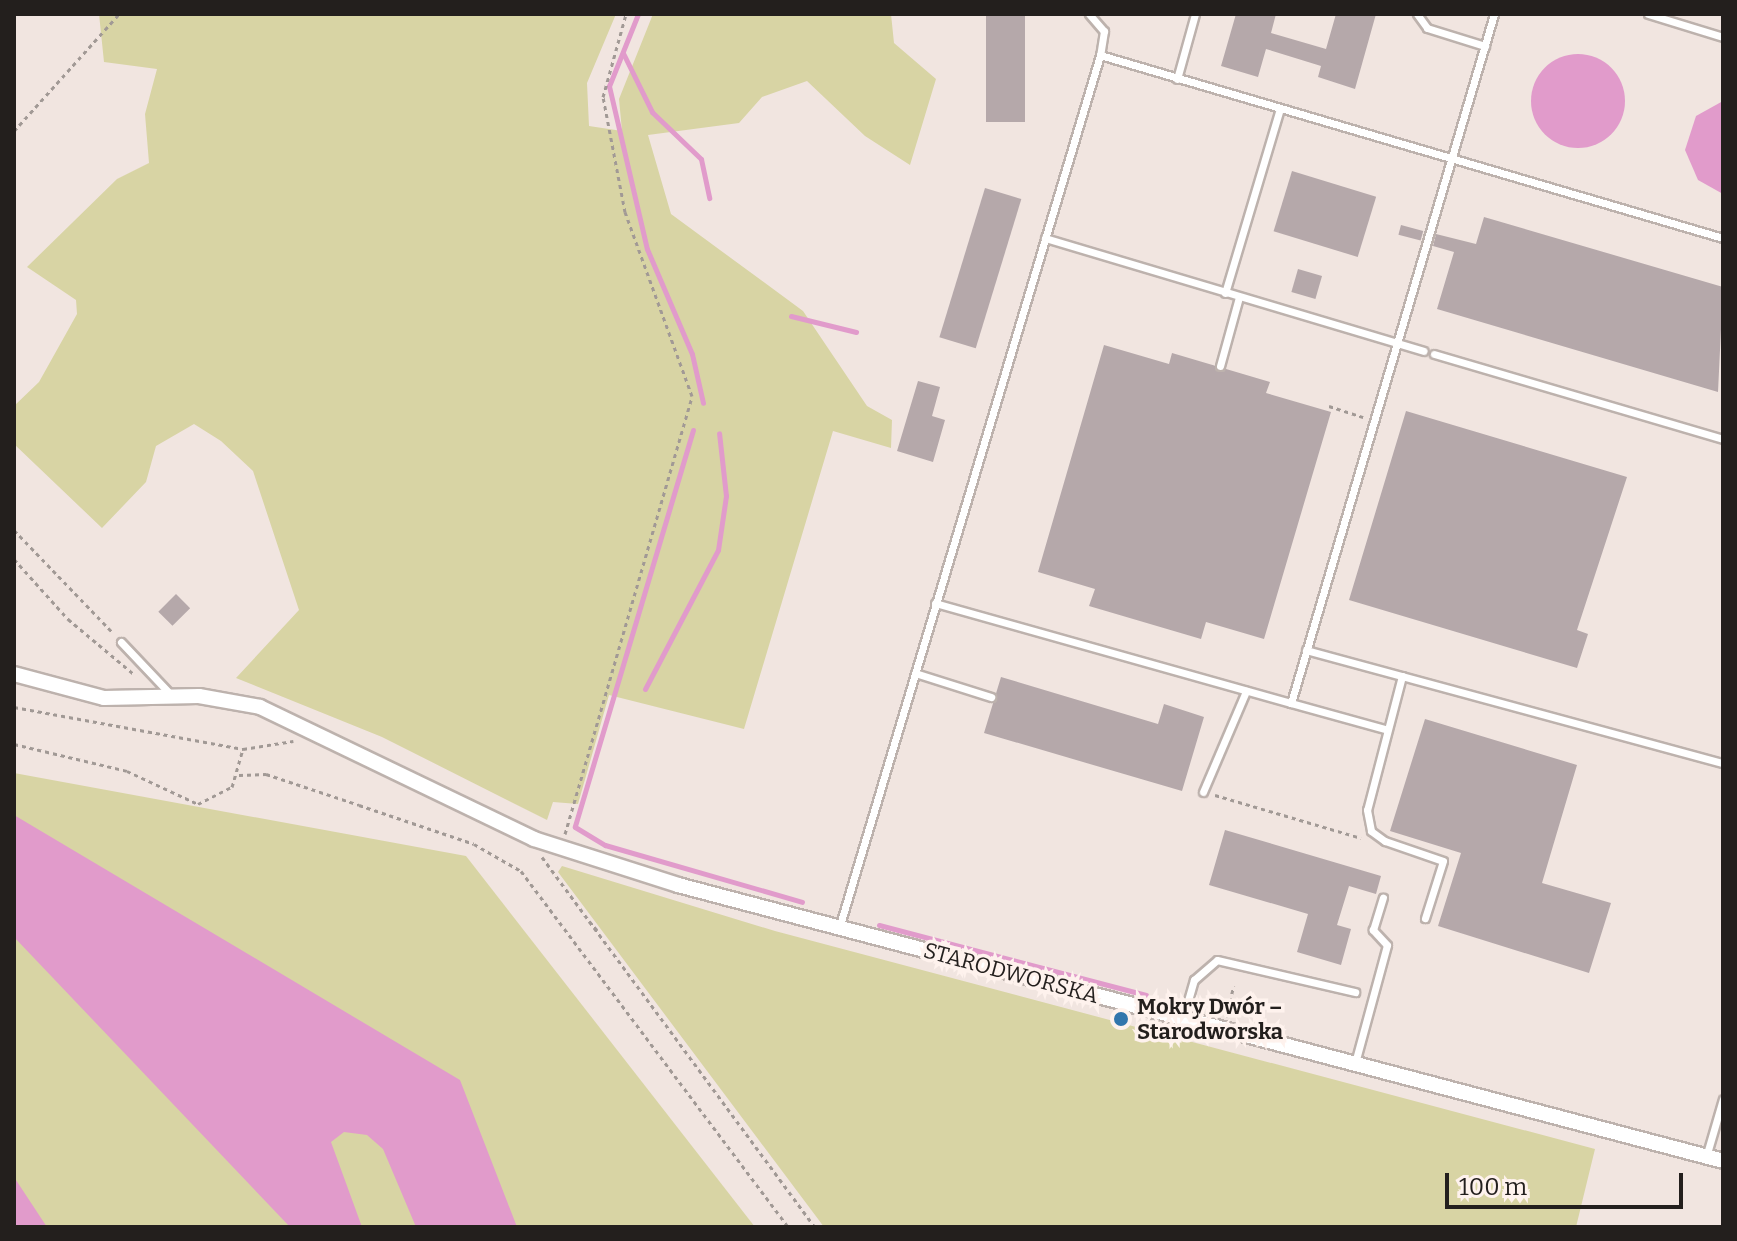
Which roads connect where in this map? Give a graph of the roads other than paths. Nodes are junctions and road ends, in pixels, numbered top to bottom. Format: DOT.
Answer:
graph roads {
  1 [pos="1089,14"];
  2 [pos="1195,14"];
  3 [pos="1417,14"];
  4 [pos="1494,14"];
  5 [pos="1648,14"];
  6 [pos="1723,37"];
  7 [pos="1485,46"];
  8 [pos="1100,55"];
  9 [pos="1177,79"];
  10 [pos="1280,109"];
  11 [pos="1452,159"];
  12 [pos="1045,238"];
  13 [pos="1723,238"];
  14 [pos="1225,293"];
  15 [pos="1239,297"];
  16 [pos="1398,342"];
  17 [pos="1424,351"];
  18 [pos="1434,354"];
  19 [pos="1220,366"];
  20 [pos="1723,439"];
  21 [pos="935,603"];
  22 [pos="121,642"];
  23 [pos="1306,650"];
  24 [pos="915,673"];
  25 [pos="14,674"];
  26 [pos="1402,676"];
  27 [pos="1246,691"];
  28 [pos="172,696"];
  29 [pos="991,697"];
  30 [pos="1291,703"];
  31 [pos="1385,729"];
  32 [pos="1723,763"];
  33 [pos="1203,792"];
  34 [pos="1383,897"];
  35 [pos="1425,918"];
  36 [pos="839,928"];
  37 [pos="1355,992"];
  38 [pos="1183,1018"];
  39 [pos="1354,1065"];
  40 [pos="1723,1099"];
  41 [pos="1706,1157"];
  42 [pos="1723,1160"];
  1 -- 8 [label="lane"];
  2 -- 9 [label="lane"];
  3 -- 7 [label="lane"];
  4 -- 7 [label="lane"];
  5 -- 6 [label="lane"];
  7 -- 11 [label="lane"];
  8 -- 9 [label="lane"];
  8 -- 12 [label="lane"];
  9 -- 10 [label="lane"];
  10 -- 11 [label="lane"];
  10 -- 14 [label="lane"];
  11 -- 13 [label="lane"];
  11 -- 16 [label="lane"];
  12 -- 14 [label="lane"];
  12 -- 21 [label="lane"];
  14 -- 15 [label="lane"];
  15 -- 16 [label="lane"];
  15 -- 19 [label="lane"];
  16 -- 17 [label="lane"];
  16 -- 23 [label="lane"];
  18 -- 20 [label="lane"];
  21 -- 24 [label="lane"];
  21 -- 27 [label="lane"];
  22 -- 28 [label="lane"];
  23 -- 26 [label="lane"];
  23 -- 30 [label="lane"];
  24 -- 29 [label="lane"];
  24 -- 36 [label="lane"];
  25 -- 28 [label="street, STARODWORSKA"];
  26 -- 31 [label="lane"];
  26 -- 32 [label="lane"];
  27 -- 30 [label="lane"];
  27 -- 33 [label="lane"];
  28 -- 36 [label="street, STARODWORSKA"];
  30 -- 31 [label="lane"];
  31 -- 35 [label="lane"];
  34 -- 39 [label="lane"];
  36 -- 38 [label="street, STARODWORSKA"];
  37 -- 38 [label="lane"];
  38 -- 39 [label="street, STARODWORSKA"];
  39 -- 41 [label="street, STARODWORSKA"];
  40 -- 41 [label="lane"];
  41 -- 42 [label="street, STARODWORSKA"];
}
